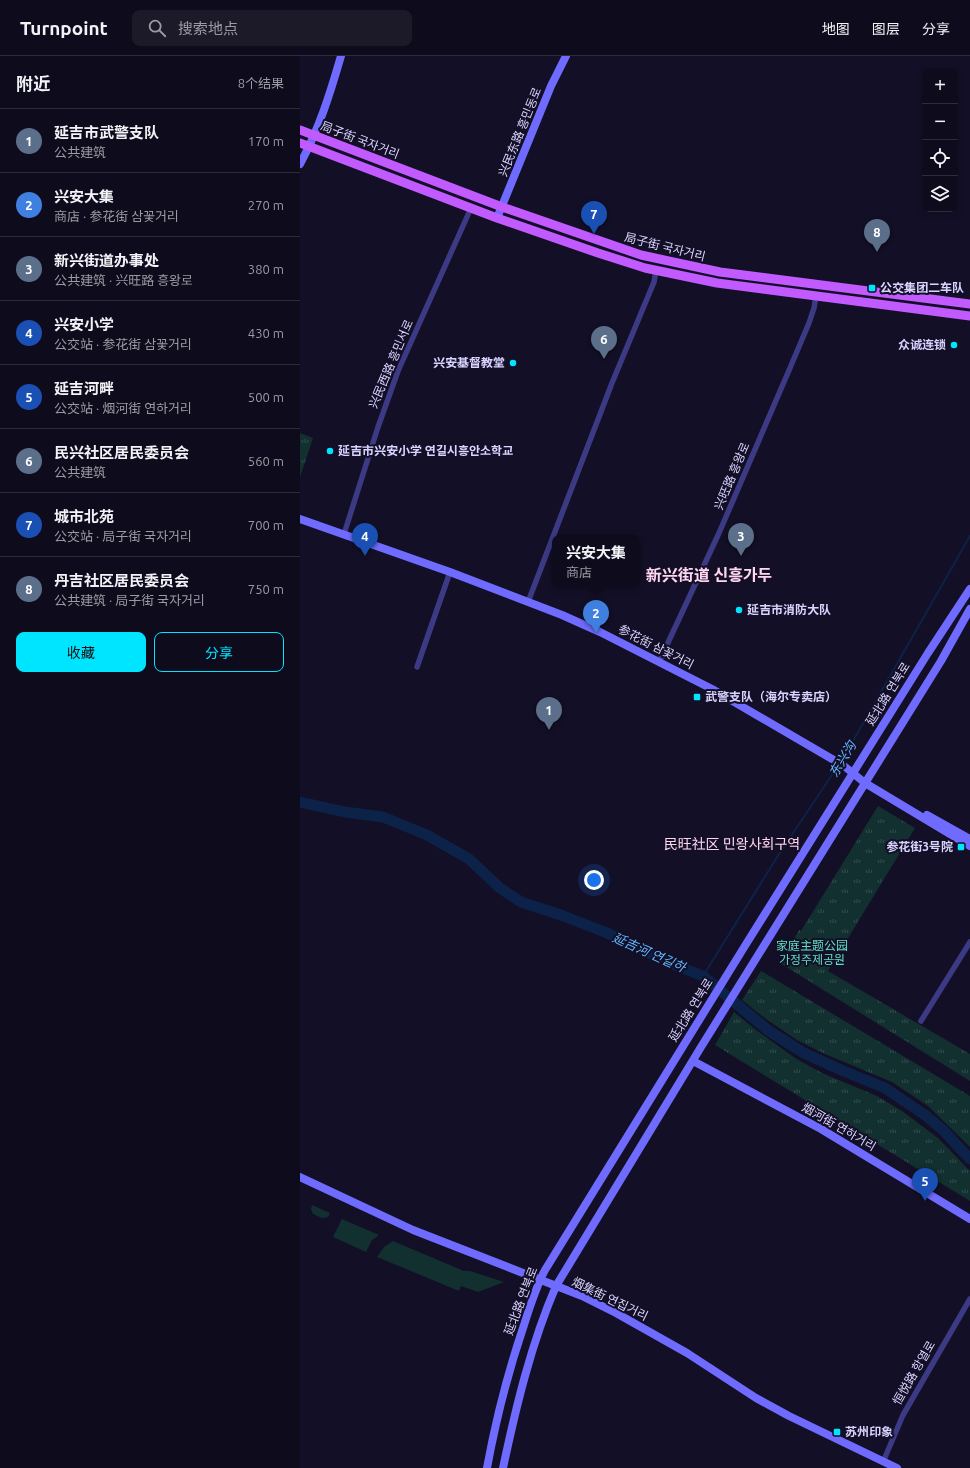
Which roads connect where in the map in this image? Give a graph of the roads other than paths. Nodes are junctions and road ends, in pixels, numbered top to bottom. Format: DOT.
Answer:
graph roads {
  1 [pos="342,56"];
  2 [pos="566,56"];
  3 [pos="300,130"];
  4 [pos="314,136"];
  5 [pos="300,143"];
  6 [pos="310,146"];
  7 [pos="300,164"];
  8 [pos="502,207"];
  9 [pos="471,208"];
  10 [pos="497,218"];
  11 [pos="656,270"];
  12 [pos="816,296"];
  13 [pos="970,304"];
  14 [pos="970,316"];
  15 [pos="300,520"];
  16 [pos="344,534"];
  17 [pos="554,535"];
  18 [pos="552,539"];
  19 [pos="450,572"];
  20 [pos="970,589"];
  21 [pos="528,602"];
  22 [pos="970,609"];
  23 [pos="659,662"];
  24 [pos="417,667"];
  25 [pos="854,773"];
  26 [pos="866,780"];
  27 [pos="970,839"];
  28 [pos="970,846"];
  29 [pos="970,942"];
  30 [pos="921,1021"];
  31 [pos="693,1061"];
  32 [pos="300,1178"];
  33 [pos="970,1219"];
  34 [pos="540,1280"];
  35 [pos="556,1286"];
  36 [pos="970,1299"];
  37 [pos="883,1462"];
  38 [pos="487,1468"];
  39 [pos="503,1468"];
  40 [pos="897,1468"];
  1 -- 4 [label="main road"];
  2 -- 8 [label="main road, 兴民东路 흥민동로"];
  3 -- 4 [label="main road, 局子街 국자거리"];
  4 -- 6 [label="main road"];
  4 -- 8 [label="main road, 局子街 국자거리"];
  5 -- 6 [label="main road, 局子街 국자거리"];
  6 -- 7 [label="main road"];
  6 -- 9 [label="main road, 局子街 국자거리"];
  8 -- 10 [label="main road, 兴民东路 흥민동로"];
  8 -- 13 [label="main road, 局子街 국자거리"];
  9 -- 10 [label="main road, 局子街 국자거리"];
  9 -- 16 [label="street, 兴民西路 흥민서로"];
  10 -- 11 [label="main road, 局子街 국자거리"];
  11 -- 12 [label="main road, 局子街 국자거리"];
  11 -- 17 [label="street"];
  12 -- 14 [label="main road, 局子街 국자거리"];
  12 -- 23 [label="street, 兴旺路 흥왕로"];
  15 -- 16 [label="main road, 参花街 삼꽃거리"];
  16 -- 19 [label="main road, 参花街 삼꽃거리"];
  18 -- 21 [label="street"];
  19 -- 21 [label="main road, 参花街 삼꽃거리"];
  19 -- 24 [label="street"];
  20 -- 25 [label="main road, 延北路 연북로"];
  21 -- 23 [label="main road, 参花街 삼꽃거리"];
  22 -- 26 [label="main road"];
  23 -- 25 [label="main road, 参花街 삼꽃거리"];
  25 -- 26 [label="main road, 参花街 삼꽃거리"];
  25 -- 34 [label="main road, 延北路 연북로"];
  26 -- 27 [label="main road, 参花街 삼꽃거리"];
  26 -- 28 [label="main road, 参花街 삼꽃거리"];
  26 -- 31 [label="main road"];
  29 -- 30 [label="street"];
  31 -- 33 [label="main road, 烟河街 연하거리"];
  31 -- 35 [label="main road"];
  32 -- 34 [label="main road, 烟集街 연집거리"];
  34 -- 35 [label="main road, 烟集街 연집거리"];
  34 -- 38 [label="main road, 延北路 연북로"];
  35 -- 37 [label="main road, 烟集街 연집거리"];
  35 -- 39 [label="main road"];
  36 -- 37 [label="street, 恒悦路 항열로"];
  37 -- 40 [label="main road, 烟集街 연집거리"];
}
